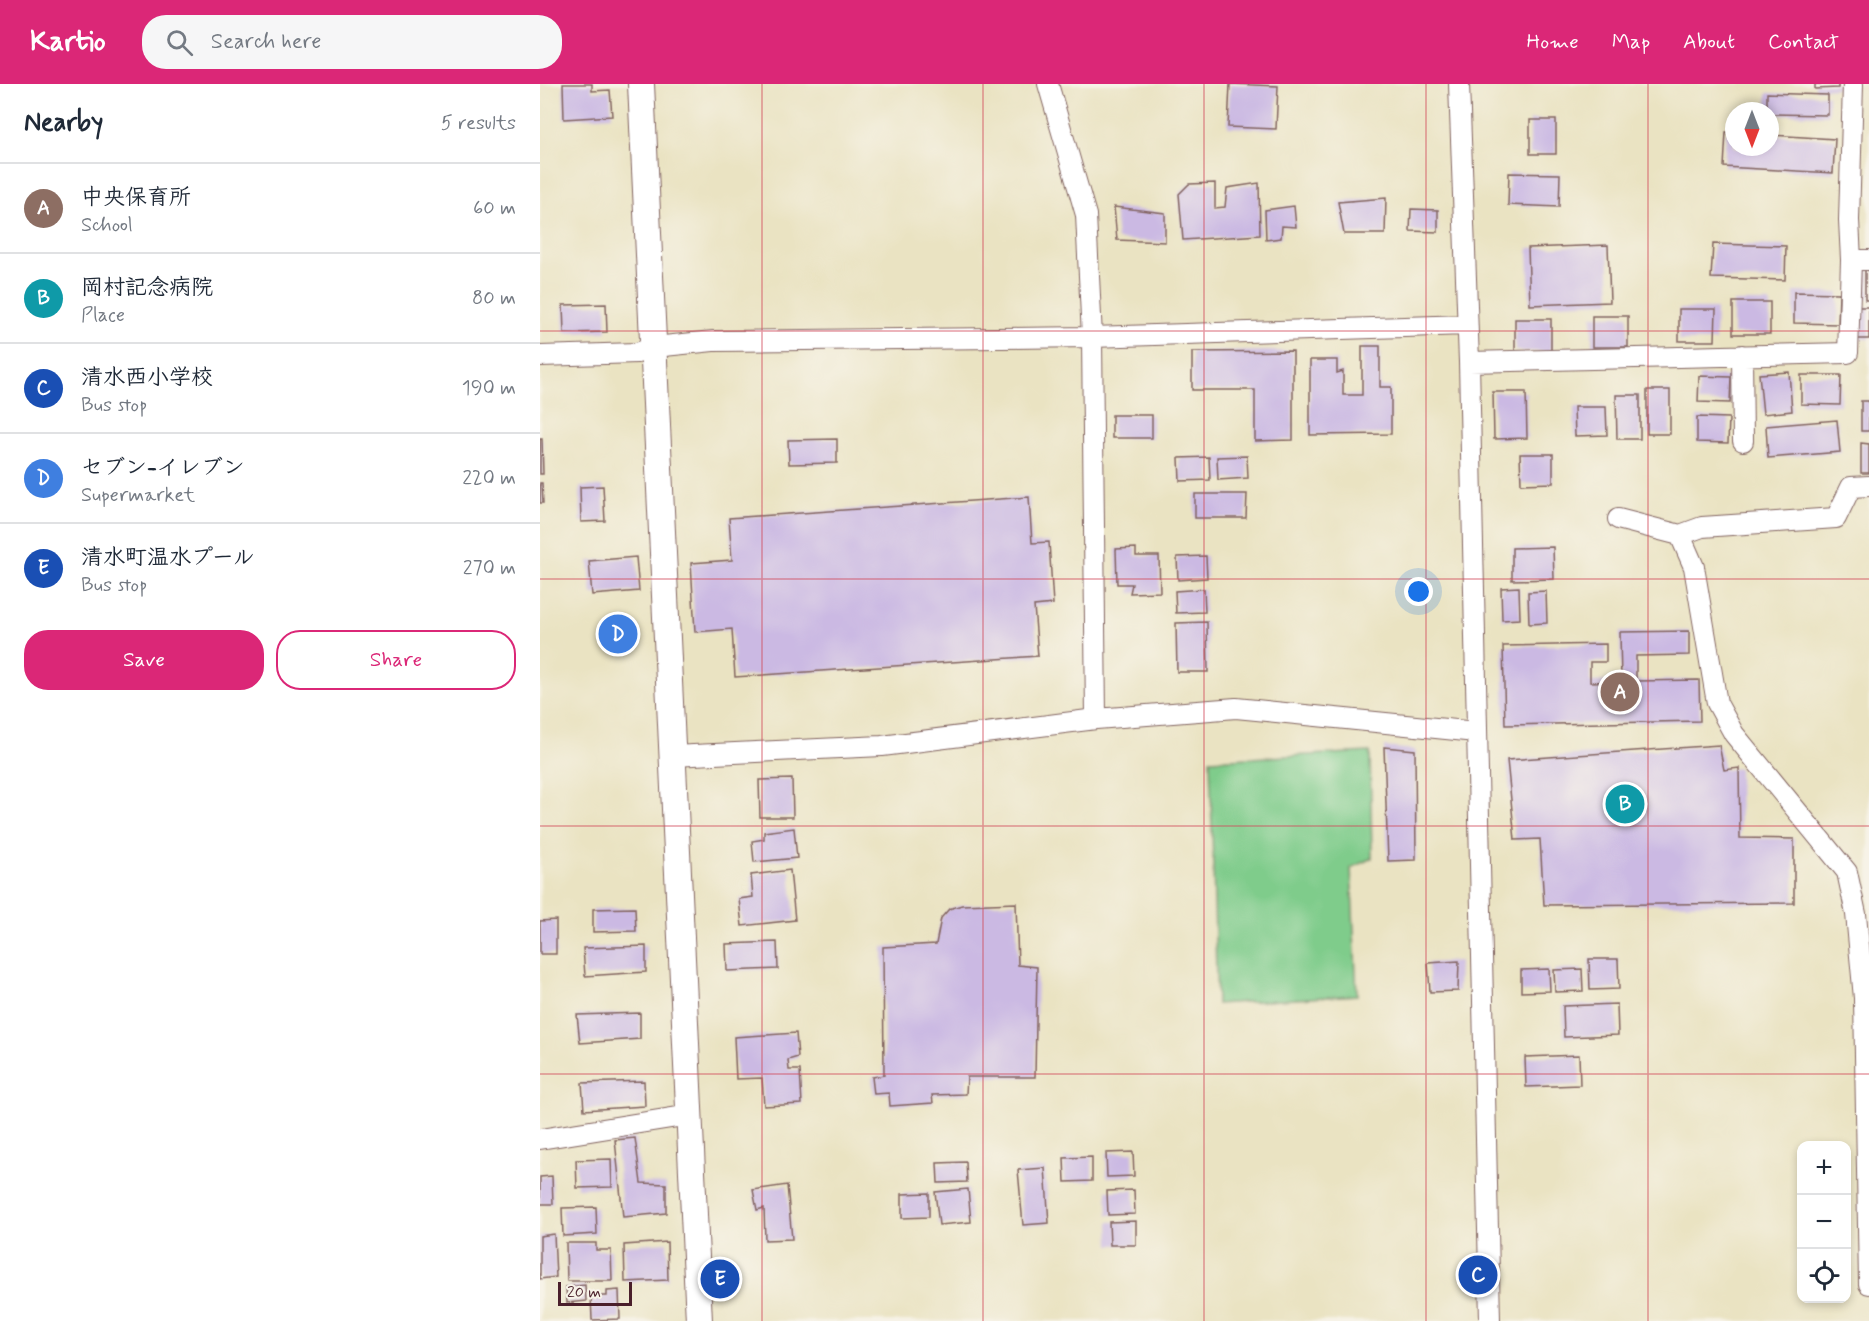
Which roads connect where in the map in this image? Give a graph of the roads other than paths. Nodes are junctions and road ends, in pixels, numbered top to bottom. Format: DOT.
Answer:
graph roads {
  1 [pos="641,84"];
  2 [pos="1048,84"];
  3 [pos="1459,84"];
  4 [pos="1853,84"];
  5 [pos="1860,260"];
  6 [pos="1467,325"];
  7 [pos="1092,337"];
  8 [pos="654,347"];
  9 [pos="1742,355"];
  10 [pos="540,356"];
  11 [pos="1469,362"];
  12 [pos="1743,441"];
  13 [pos="1869,486"];
  14 [pos="1618,519"];
  15 [pos="1680,535"];
  16 [pos="1096,719"];
  17 [pos="1476,732"];
  18 [pos="673,756"];
  19 [pos="1866,995"];
  20 [pos="690,1115"];
  21 [pos="540,1139"];
  22 [pos="1869,1284"];
  23 [pos="699,1321"];
  24 [pos="1490,1321"];
  1 -- 8 [label="street"];
  2 -- 7 [label="street"];
  3 -- 6 [label="street"];
  4 -- 5 [label="street"];
  5 -- 9 [label="street"];
  6 -- 7 [label="street"];
  6 -- 11 [label="street"];
  7 -- 8 [label="street"];
  7 -- 16 [label="street"];
  8 -- 10 [label="street"];
  8 -- 18 [label="street"];
  9 -- 11 [label="street"];
  9 -- 12 [label="street"];
  11 -- 17 [label="street"];
  13 -- 15 [label="street"];
  14 -- 15 [label="street"];
  15 -- 19 [label="street"];
  16 -- 17 [label="street"];
  16 -- 18 [label="street"];
  17 -- 24 [label="street"];
  18 -- 20 [label="street"];
  19 -- 22 [label="street"];
  20 -- 21 [label="street"];
  20 -- 23 [label="street"];
}
